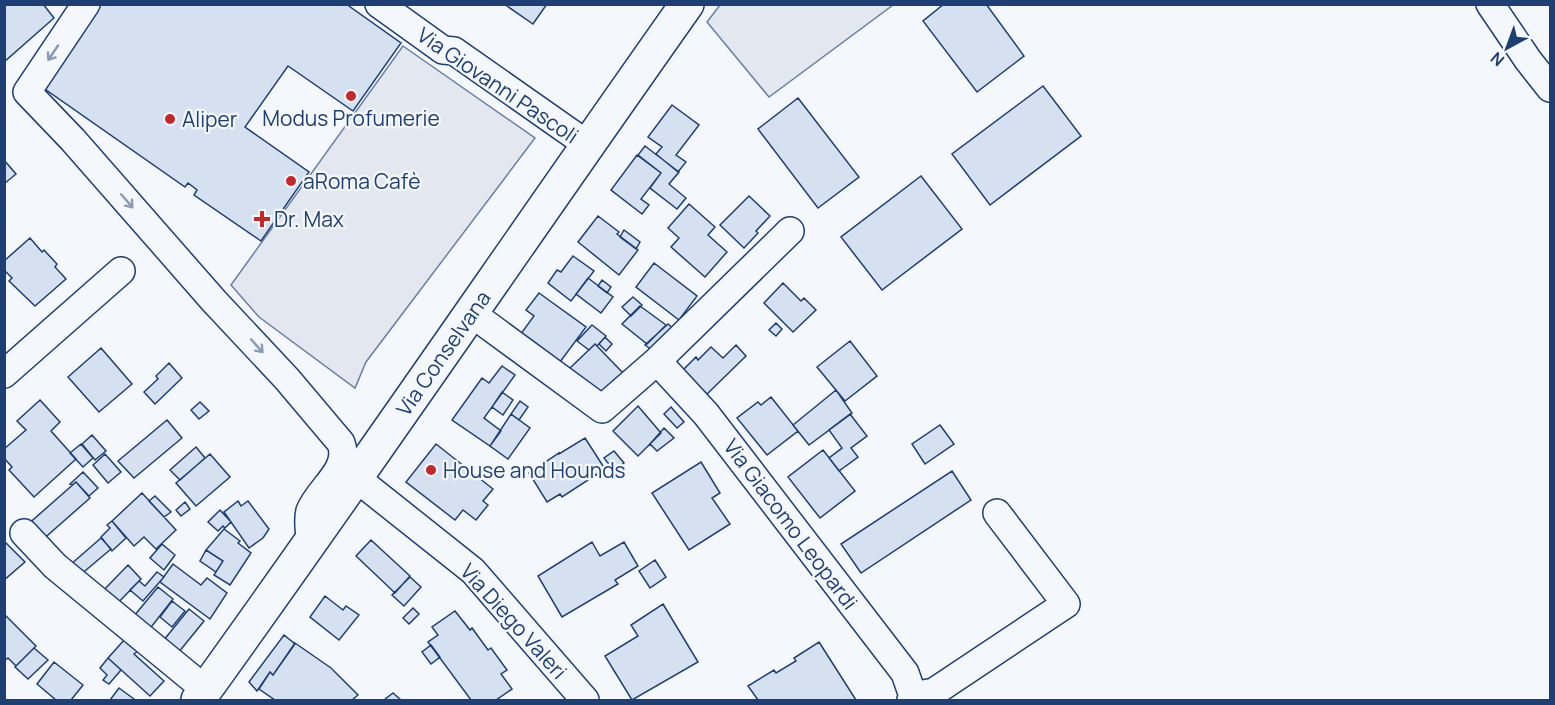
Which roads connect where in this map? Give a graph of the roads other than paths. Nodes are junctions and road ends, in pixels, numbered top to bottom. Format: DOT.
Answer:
graph roads {
  1 [pos="86,4"];
  2 [pos="379,4"];
  3 [pos="687,4"];
  4 [pos="1490,4"];
  5 [pos="1551,88"];
  6 [pos="588,145"];
  7 [pos="790,231"];
  8 [pos="121,272"];
  9 [pos="471,313"];
  10 [pos="657,361"];
  11 [pos="4,374"];
  12 [pos="356,478"];
  13 [pos="997,513"];
  14 [pos="24,533"];
  15 [pos="310,540"];
  16 [pos="202,695"];
  17 [pos="912,698"];
  18 [pos="585,700"];
  1 -- 15 [label="street, one-way"];
  2 -- 6 [label="street, Via Giovanni Pascoli"];
  3 -- 6 [label="main road, Via Conselvana"];
  4 -- 5 [label="street"];
  6 -- 9 [label="main road, Via Conselvana"];
  7 -- 10 [label="street"];
  8 -- 11 [label="street"];
  9 -- 10 [label="street"];
  9 -- 12 [label="main road, Via Conselvana"];
  10 -- 17 [label="street, Via Giacomo Leopardi"];
  12 -- 15 [label="main road, Via Conselvana"];
  12 -- 18 [label="street, Via Diego Valeri"];
  13 -- 17 [label="street"];
  14 -- 16 [label="street"];
  15 -- 16 [label="main road, Via Conselvana"];
}
